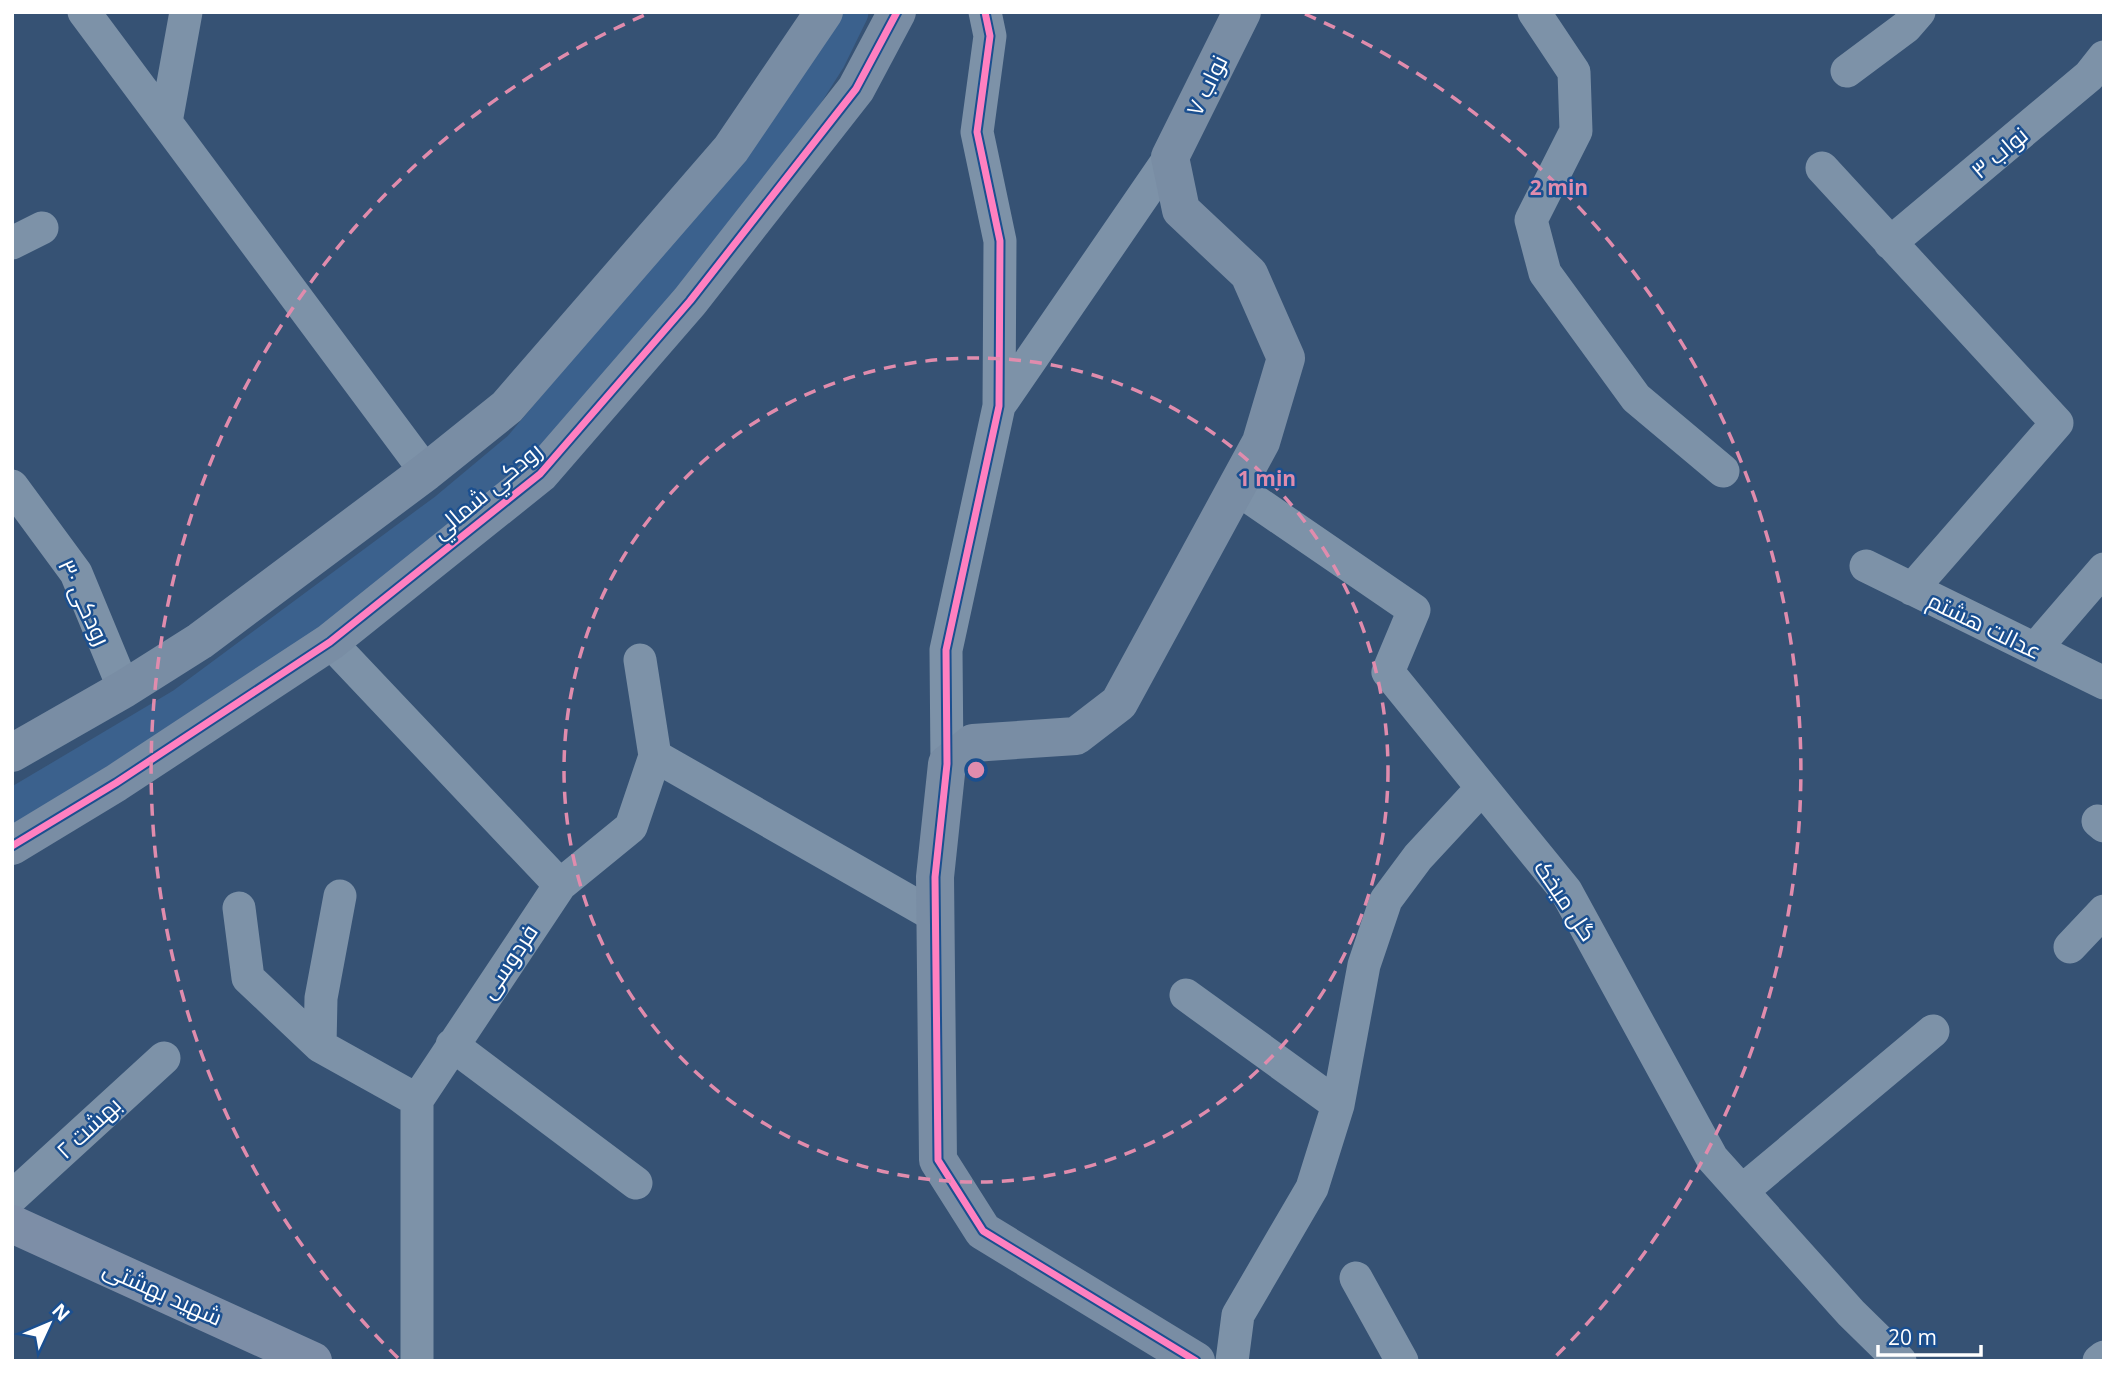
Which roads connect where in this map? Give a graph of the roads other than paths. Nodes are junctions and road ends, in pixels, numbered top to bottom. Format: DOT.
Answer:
graph roads {
  1 [pos="84,12"];
  2 [pos="186,12"];
  3 [pos="824,12"];
  4 [pos="897,12"];
  5 [pos="985,12"];
  6 [pos="1242,12"];
  7 [pos="1534,12"];
  8 [pos="1919,12"];
  9 [pos="2104,57"];
  10 [pos="1847,71"];
  11 [pos="166,122"];
  12 [pos="1170,157"];
  13 [pos="1822,168"];
  14 [pos="42,229"];
  15 [pos="12,243"];
  16 [pos="1890,243"];
  17 [pos="999,406"];
  18 [pos="1723,471"];
  19 [pos="426,472"];
  20 [pos="12,486"];
  21 [pos="1236,488"];
  22 [pos="1866,566"];
  23 [pos="2104,569"];
  24 [pos="1912,589"];
  25 [pos="330,642"];
  26 [pos="2035,649"];
  27 [pos="640,660"];
  28 [pos="2104,683"];
  29 [pos="124,690"];
  30 [pos="12,753"];
  31 [pos="655,756"];
  32 [pos="947,764"];
  33 [pos="1482,788"];
  34 [pos="12,846"];
  35 [pos="560,885"];
  36 [pos="340,896"];
  37 [pos="239,908"];
  38 [pos="2104,911"];
  39 [pos="935,916"];
  40 [pos="2070,947"];
  41 [pos="1186,995"];
  42 [pos="1933,1031"];
  43 [pos="452,1045"];
  44 [pos="320,1046"];
  45 [pos="164,1058"];
  46 [pos="417,1100"];
  47 [pos="1338,1105"];
  48 [pos="636,1183"];
  49 [pos="1742,1191"];
  50 [pos="12,1197"];
  51 [pos="12,1224"];
  52 [pos="1356,1278"];
  53 [pos="2104,1357"];
  54 [pos="313,1361"];
  55 [pos="417,1361"];
  56 [pos="1196,1361"];
  57 [pos="1232,1361"];
  58 [pos="1402,1361"];
  59 [pos="1900,1361"];
  60 [pos="2099,1361"];
  1 -- 11 [label="street"];
  2 -- 11 [label="street"];
  3 -- 19 [label="street"];
  4 -- 25 [label="street, رودکي شمالي"];
  5 -- 17 [label="street"];
  6 -- 12 [label="street, نواب ۷"];
  7 -- 18 [label="street"];
  8 -- 10 [label="street"];
  9 -- 16 [label="street, نواب ۳"];
  11 -- 19 [label="street"];
  12 -- 17 [label="street"];
  12 -- 21 [label="street"];
  13 -- 16 [label="street"];
  14 -- 15 [label="street"];
  16 -- 24 [label="street"];
  17 -- 32 [label="street"];
  19 -- 29 [label="street"];
  20 -- 29 [label="street, رودکی ۳۰"];
  21 -- 32 [label="street"];
  21 -- 33 [label="street, گل میخک"];
  22 -- 24 [label="street, عدالت هشتم"];
  23 -- 26 [label="street"];
  24 -- 26 [label="street, عدالت هشتم"];
  25 -- 34 [label="street, رودکي شمالي"];
  25 -- 35 [label="street"];
  26 -- 28 [label="street, عدالت هشتم"];
  27 -- 31 [label="street"];
  29 -- 30 [label="street"];
  31 -- 35 [label="street, فردوسی"];
  31 -- 39 [label="street"];
  32 -- 39 [label="street"];
  33 -- 47 [label="street"];
  33 -- 49 [label="street, گل میخک"];
  35 -- 43 [label="street, فردوسی"];
  36 -- 44 [label="street"];
  37 -- 44 [label="street"];
  38 -- 40 [label="street"];
  39 -- 56 [label="street"];
  41 -- 47 [label="street"];
  42 -- 49 [label="street"];
  43 -- 46 [label="street, فردوسی"];
  43 -- 48 [label="street"];
  44 -- 46 [label="street"];
  45 -- 50 [label="street, بهشت ۲"];
  46 -- 55 [label="street"];
  47 -- 57 [label="street"];
  49 -- 59 [label="street, گل میخک"];
  51 -- 54 [label="main road, شهید بهشتی"];
  52 -- 58 [label="street"];
  53 -- 60 [label="street"];
}
